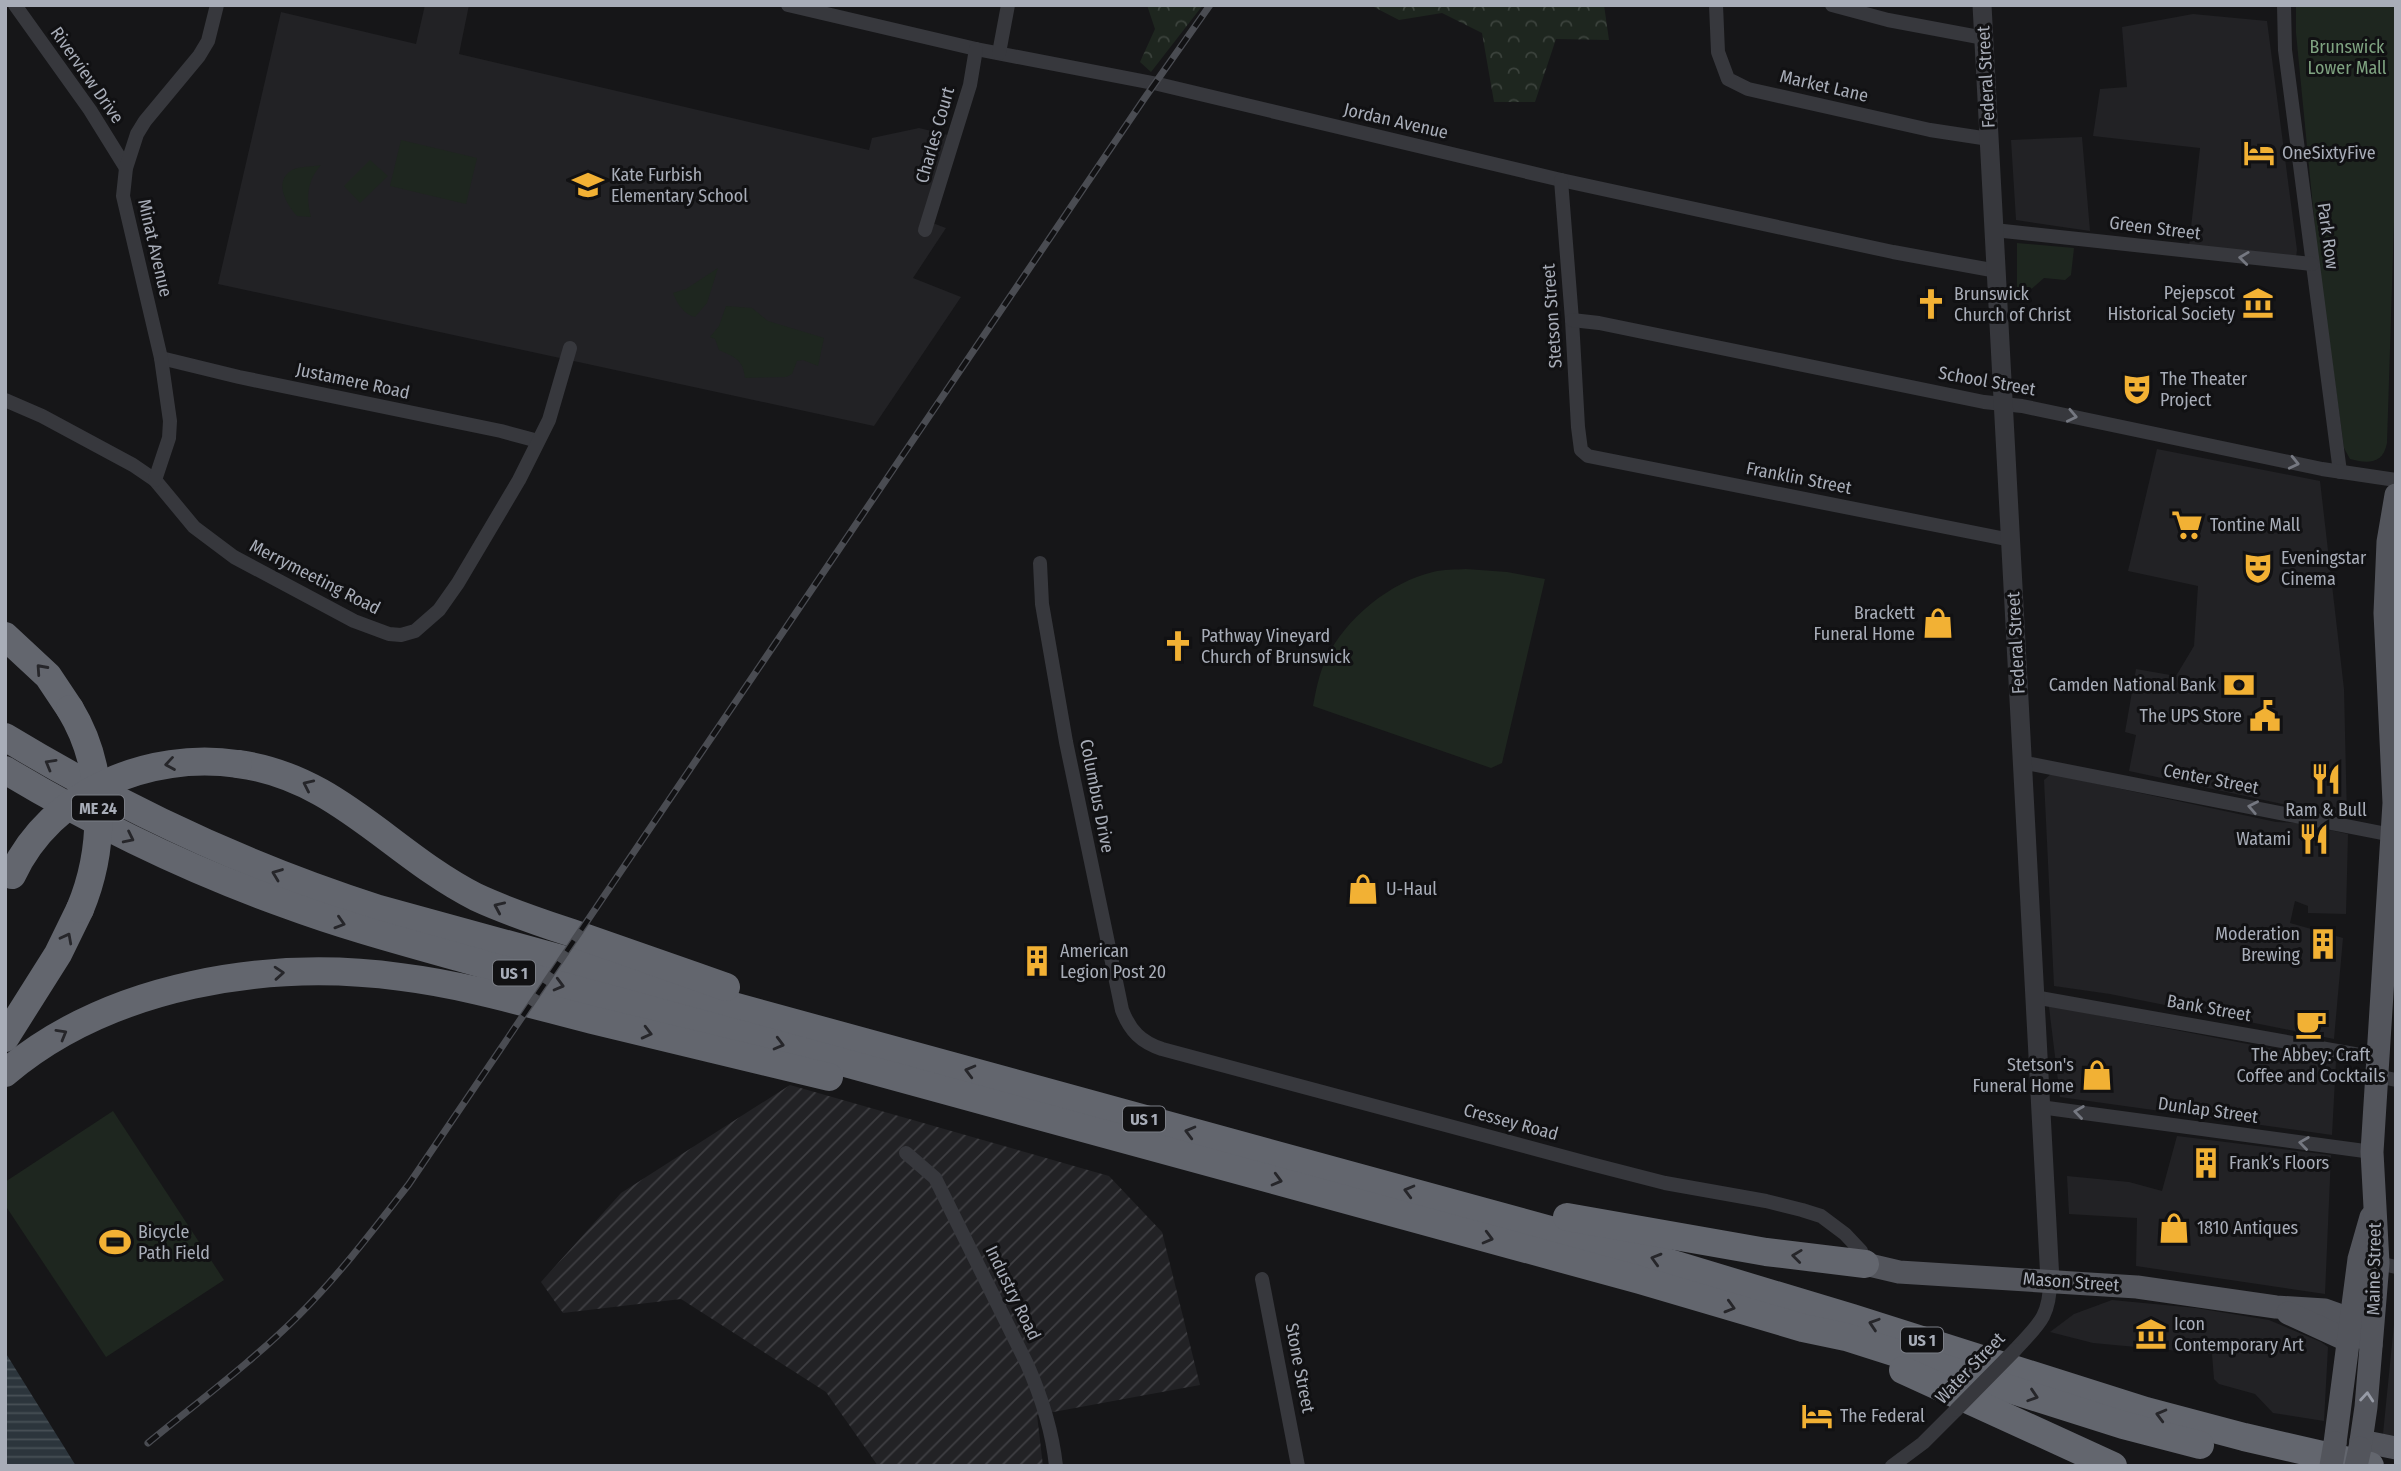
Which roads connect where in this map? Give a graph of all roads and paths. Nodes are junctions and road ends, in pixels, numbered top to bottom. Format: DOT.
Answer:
graph roads {
  1 [pos="15,5"];
  2 [pos="217,5"];
  3 [pos="788,5"];
  4 [pos="1008,5"];
  5 [pos="1716,5"];
  6 [pos="1832,5"];
  7 [pos="1982,5"];
  8 [pos="2284,5"];
  9 [pos="1984,38"];
  10 [pos="976,49"];
  11 [pos="999,53"];
  12 [pos="1989,139"];
  13 [pos="126,169"];
  14 [pos="1561,180"];
  15 [pos="925,230"];
  16 [pos="1994,230"];
  17 [pos="2312,264"];
  18 [pos="1997,271"];
  19 [pos="1572,320"];
  20 [pos="570,348"];
  21 [pos="161,358"];
  22 [pos="5,400"];
  23 [pos="2004,403"];
  24 [pos="538,441"];
  25 [pos="1581,450"];
  26 [pos="2340,472"];
  27 [pos="155,480"];
  28 [pos="2396,480"];
  29 [pos="2396,495"];
  30 [pos="2011,540"];
  31 [pos="1040,563"];
  32 [pos="5,636"];
  33 [pos="2392,682"];
  34 [pos="5,737"];
  35 [pos="2021,761"];
  36 [pos="5,770"];
  37 [pos="2393,843"];
  38 [pos="9,883"];
  39 [pos="2034,997"];
  40 [pos="813,1028"];
  41 [pos="1133,1032"];
  42 [pos="5,1038"];
  43 [pos="2383,1071"];
  44 [pos="5,1073"];
  45 [pos="2039,1107"];
  46 [pos="1045,1118"];
  47 [pos="2372,1152"];
  48 [pos="906,1153"];
  49 [pos="1475,1210"];
  50 [pos="2377,1263"];
  51 [pos="1865,1264"];
  52 [pos="1262,1279"];
  53 [pos="2050,1281"];
  54 [pos="1803,1328"];
  55 [pos="2350,1330"];
  56 [pos="2371,1345"];
  57 [pos="2396,1448"];
  58 [pos="2362,1455"];
  59 [pos="1056,1466"];
  60 [pos="1298,1466"];
  61 [pos="1892,1466"];
  62 [pos="2113,1466"];
  63 [pos="2288,1466"];
  64 [pos="2331,1466"];
  1 -- 13 [label="street, Riverview Drive"];
  2 -- 13 [label="street, Minat Avenue"];
  3 -- 10 [label="street, Jordan Avenue"];
  4 -- 11 [label="street"];
  5 -- 12 [label="street, Market Lane"];
  6 -- 9 [label="street"];
  7 -- 9 [label="street, Federal Street"];
  8 -- 17 [label="street, Park Row"];
  9 -- 12 [label="street, Federal Street"];
  10 -- 11 [label="street, Jordan Avenue"];
  10 -- 15 [label="street, Charles Court"];
  11 -- 14 [label="street, Jordan Avenue"];
  12 -- 16 [label="street, Federal Street"];
  13 -- 21 [label="street, Minat Avenue"];
  14 -- 18 [label="street, Jordan Avenue"];
  14 -- 19 [label="street, Stetson Street"];
  17 -- 16 [label="street, Green Street, one-way"];
  16 -- 18 [label="street, Federal Street"];
  17 -- 26 [label="street, Park Row"];
  18 -- 23 [label="street, Federal Street"];
  19 -- 23 [label="street, School Street"];
  19 -- 25 [label="street, Stetson Street"];
  20 -- 24 [label="street, Merrymeeting Road"];
  21 -- 24 [label="street, Justamere Road"];
  21 -- 27 [label="street, Minat Avenue"];
  22 -- 27 [label="street, Merrymeeting Road"];
  23 -- 26 [label="street, School Street, one-way"];
  23 -- 30 [label="street, Federal Street"];
  24 -- 27 [label="street, Merrymeeting Road"];
  25 -- 30 [label="street, Franklin Street"];
  26 -- 28 [label="street, School Street"];
  29 -- 33 [label="main road"];
  30 -- 35 [label="street, Federal Street"];
  31 -- 41 [label="street, Columbus Drive"];
  42 -- 32 [label="highway, ME 24, one-way, bridge"];
  33 -- 37 [label="main road"];
  40 -- 34 [label="highway, US 1, one-way"];
  37 -- 35 [label="street, Center Street, one-way"];
  35 -- 39 [label="street, Federal Street"];
  36 -- 46 [label="highway, US 1, one-way"];
  37 -- 43 [label="main road"];
  40 -- 38 [label="highway, one-way, bridge"];
  39 -- 43 [label="street, Bank Street"];
  39 -- 45 [label="street, Federal Street"];
  49 -- 40 [label="highway, US 1, one-way"];
  41 -- 51 [label="street, Cressey Road"];
  43 -- 47 [label="main road"];
  44 -- 46 [label="highway, one-way"];
  47 -- 45 [label="street, Dunlap Street, one-way"];
  45 -- 53 [label="street, Federal Street"];
  46 -- 54 [label="highway, US 1, one-way"];
  47 -- 50 [label="main road, Maine Street"];
  48 -- 59 [label="street, Industry Road"];
  51 -- 49 [label="highway, one-way"];
  58 -- 49 [label="highway, US 1, one-way"];
  50 -- 55 [label="main road, Maine Street"];
  50 -- 56 [label="main road, Maine Street"];
  51 -- 53 [label="main road, Mason Street"];
  52 -- 60 [label="street, Stone Street"];
  53 -- 55 [label="main road, Mason Street"];
  53 -- 61 [label="street, Water Street, bridge"];
  54 -- 62 [label="highway"];
  54 -- 63 [label="highway, US 1, one-way"];
  55 -- 56 [label="main road"];
  55 -- 64 [label="main road, Maine Street, bridge"];
  58 -- 56 [label="main road, Maine Street, one-way"];
  57 -- 58 [label="main road"];
}
